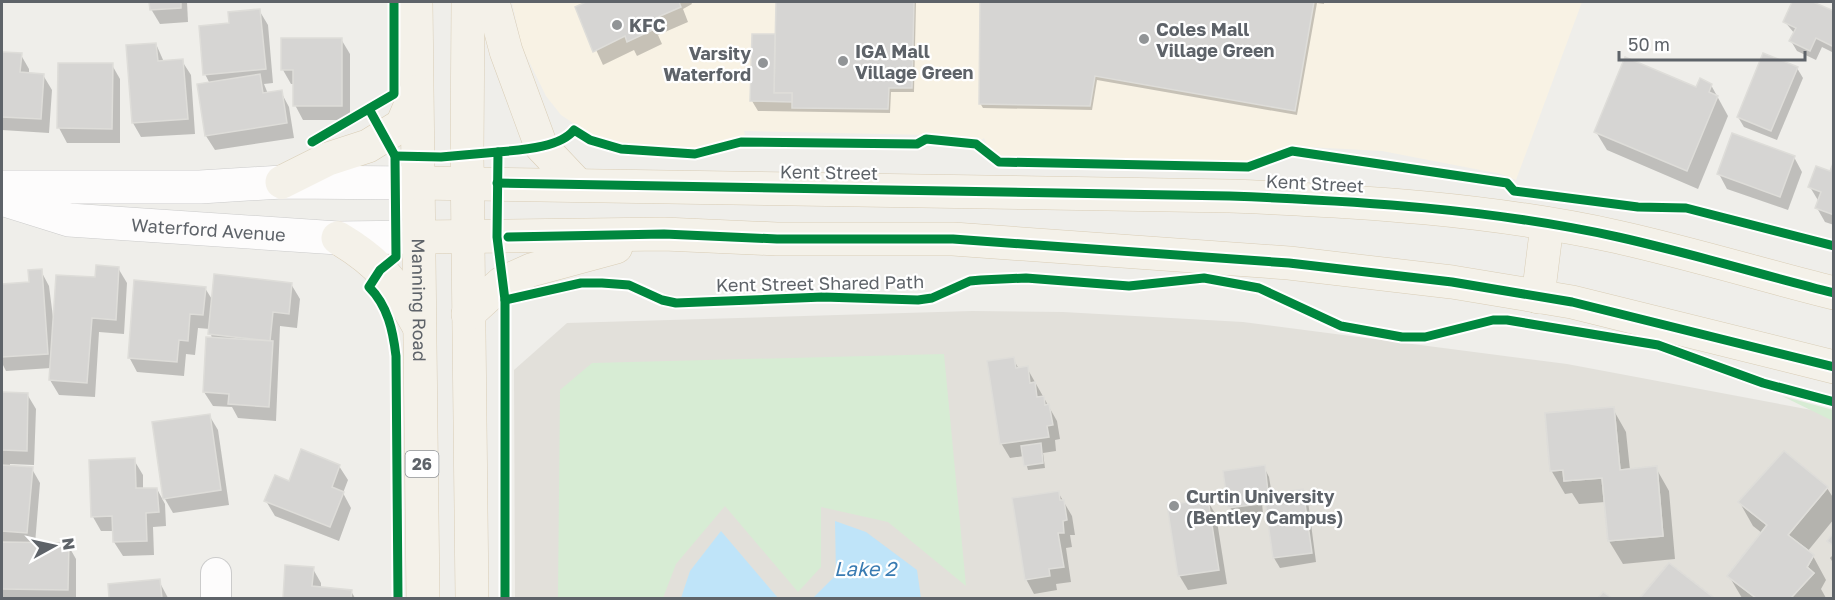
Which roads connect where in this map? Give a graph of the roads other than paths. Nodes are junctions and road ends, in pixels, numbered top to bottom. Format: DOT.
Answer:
graph roads {
  1 [pos="416,2"];
  2 [pos="468,2"];
  3 [pos="493,2"];
  4 [pos="417,90"];
  5 [pos="282,182"];
  6 [pos="418,183"];
  7 [pos="467,183"];
  8 [pos="576,183"];
  9 [pos="2,187"];
  10 [pos="2,199"];
  11 [pos="1547,225"];
  12 [pos="664,234"];
  13 [pos="418,237"];
  14 [pos="338,238"];
  15 [pos="467,238"];
  16 [pos="1833,293"];
  17 [pos="1538,297"];
  18 [pos="468,314"];
  19 [pos="421,329"];
  20 [pos="1833,367"];
  21 [pos="423,598"];
  22 [pos="472,598"];
  1 -- 4 [label="main road, Manning Road / 26"];
  2 -- 7 [label="main road"];
  3 -- 8 [label="main road"];
  4 -- 5 [label="main road"];
  4 -- 6 [label="main road, Manning Road / 26"];
  5 -- 6 [label="street"];
  5 -- 9 [label="street"];
  6 -- 7 [label="main road, Kent Street"];
  6 -- 13 [label="main road, Manning Road / 26"];
  7 -- 8 [label="main road, Kent Street"];
  7 -- 15 [label="main road"];
  8 -- 11 [label="main road, Kent Street"];
  10 -- 14 [label="street, Waterford Avenue"];
  11 -- 16 [label="main road, Kent Street"];
  11 -- 17 [label="main road"];
  12 -- 15 [label="main road"];
  12 -- 17 [label="main road"];
  12 -- 18 [label="main road"];
  13 -- 14 [label="street, Waterford Avenue"];
  13 -- 15 [label="main road"];
  13 -- 19 [label="main road, Manning Road / 26"];
  14 -- 19 [label="main road"];
  15 -- 18 [label="main road"];
  17 -- 20 [label="main road"];
  18 -- 22 [label="main road"];
  19 -- 21 [label="main road, Manning Road / 26"];
}
